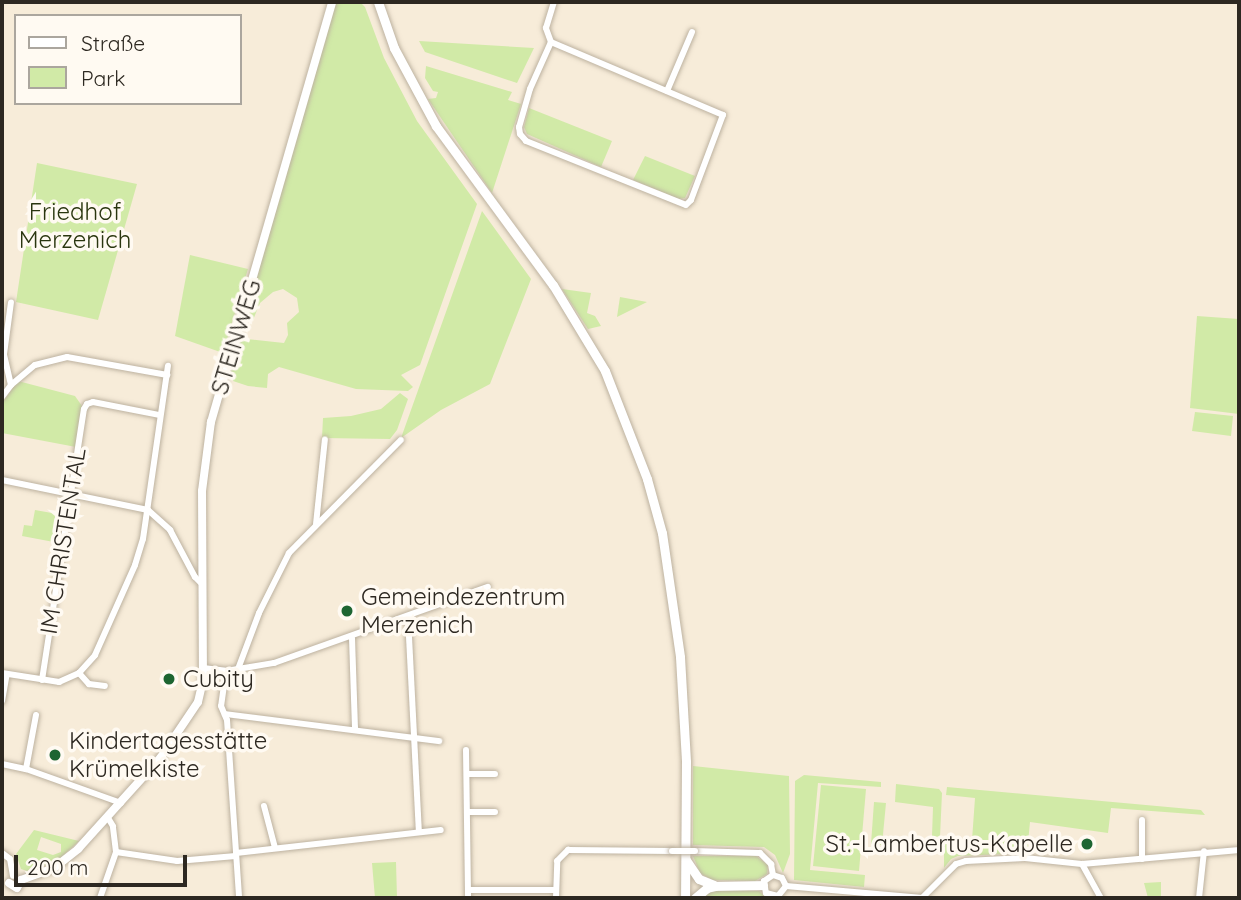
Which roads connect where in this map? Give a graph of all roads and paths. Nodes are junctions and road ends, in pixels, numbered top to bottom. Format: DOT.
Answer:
graph roads {
  1 [pos="332,2"];
  2 [pos="554,2"];
  3 [pos="379,3"];
  4 [pos="692,32"];
  5 [pos="551,42"];
  6 [pos="667,91"];
  7 [pos="11,302"];
  8 [pos="168,366"];
  9 [pos="167,375"];
  10 [pos="10,384"];
  11 [pos="2,397"];
  12 [pos="159,415"];
  13 [pos="326,439"];
  14 [pos="401,440"];
  15 [pos="2,481"];
  16 [pos="70,494"];
  17 [pos="148,510"];
  18 [pos="316,524"];
  19 [pos="201,583"];
  20 [pos="488,587"];
  21 [pos="408,617"];
  22 [pos="352,638"];
  23 [pos="203,668"];
  24 [pos="238,669"];
  25 [pos="226,671"];
  26 [pos="79,673"];
  27 [pos="4,674"];
  28 [pos="42,680"];
  29 [pos="105,687"];
  30 [pos="2,701"];
  31 [pos="225,714"];
  32 [pos="36,715"];
  33 [pos="355,730"];
  34 [pos="414,739"];
  35 [pos="439,741"];
  36 [pos="466,750"];
  37 [pos="2,764"];
  38 [pos="26,769"];
  39 [pos="467,774"];
  40 [pos="495,774"];
  41 [pos="121,803"];
  42 [pos="264,806"];
  43 [pos="467,812"];
  44 [pos="495,812"];
  45 [pos="108,818"];
  46 [pos="1142,820"];
  47 [pos="441,830"];
  48 [pos="419,832"];
  49 [pos="275,848"];
  50 [pos="1239,850"];
  51 [pos="1205,851"];
  52 [pos="116,852"];
  53 [pos="2,853"];
  54 [pos="236,854"];
  55 [pos="685,858"];
  56 [pos="1142,859"];
  57 [pos="1082,864"];
  58 [pos="773,875"];
  59 [pos="12,883"];
  60 [pos="763,885"];
  61 [pos="715,886"];
  62 [pos="786,886"];
  63 [pos="556,890"];
  64 [pos="468,894"];
  65 [pos="16,898"];
  66 [pos="100,898"];
  67 [pos="239,898"];
  68 [pos="556,898"];
  69 [pos="685,898"];
  70 [pos="695,898"];
  71 [pos="922,898"];
  72 [pos="1101,898"];
  73 [pos="1199,898"];
  1 -- 19 [label="street, STEINWEG"];
  2 -- 5 [label="street"];
  3 -- 55 [label="main road"];
  4 -- 6 [label="street"];
  5 -- 6 [label="street"];
  5 -- 6 [label="street"];
  7 -- 10 [label="street"];
  8 -- 9 [label="street"];
  9 -- 10 [label="street"];
  9 -- 12 [label="street"];
  10 -- 11 [label="street"];
  12 -- 16 [label="street, IM CHRISTENTAL"];
  12 -- 17 [label="street"];
  13 -- 18 [label="street"];
  14 -- 18 [label="street"];
  15 -- 16 [label="street"];
  16 -- 17 [label="street"];
  16 -- 28 [label="street, IM CHRISTENTAL"];
  17 -- 19 [label="street"];
  17 -- 26 [label="street"];
  18 -- 24 [label="street"];
  19 -- 23 [label="street, STEINWEG"];
  20 -- 21 [label="street"];
  21 -- 22 [label="street"];
  21 -- 34 [label="street"];
  22 -- 24 [label="street"];
  22 -- 33 [label="street"];
  23 -- 25 [label="street"];
  23 -- 41 [label="street, STEINWEG"];
  24 -- 25 [label="street"];
  25 -- 31 [label="street"];
  26 -- 28 [label="street"];
  26 -- 29 [label="street"];
  27 -- 28 [label="street"];
  27 -- 30 [label="street"];
  31 -- 33 [label="street"];
  31 -- 54 [label="street"];
  32 -- 38 [label="street"];
  33 -- 34 [label="street"];
  34 -- 35 [label="street"];
  34 -- 48 [label="street"];
  36 -- 39 [label="street"];
  37 -- 38 [label="street"];
  38 -- 41 [label="street"];
  39 -- 40 [label="street"];
  39 -- 43 [label="street"];
  41 -- 45 [label="street, STEINWEG"];
  42 -- 49 [label="street"];
  43 -- 44 [label="street"];
  43 -- 64 [label="street"];
  45 -- 52 [label="street"];
  45 -- 59 [label="street, STEINWEG"];
  46 -- 56 [label="street"];
  47 -- 48 [label="street"];
  48 -- 49 [label="street"];
  49 -- 54 [label="street"];
  50 -- 51 [label="street"];
  51 -- 56 [label="street"];
  51 -- 73 [label="street"];
  52 -- 54 [label="street"];
  52 -- 66 [label="street"];
  53 -- 59 [label="street"];
  54 -- 67 [label="street"];
  55 -- 61 [label="main road"];
  55 -- 69 [label="main road"];
  56 -- 57 [label="street"];
  57 -- 71 [label="street"];
  57 -- 72 [label="street"];
  58 -- 60 [label="street"];
  58 -- 62 [label="street"];
  58 -- 63 [label="street, bridge"];
  59 -- 65 [label="street"];
  60 -- 61 [label="main road"];
  60 -- 62 [label="street"];
  61 -- 70 [label="main road"];
  62 -- 71 [label="street"];
  63 -- 64 [label="street"];
  63 -- 68 [label="street"];
}
